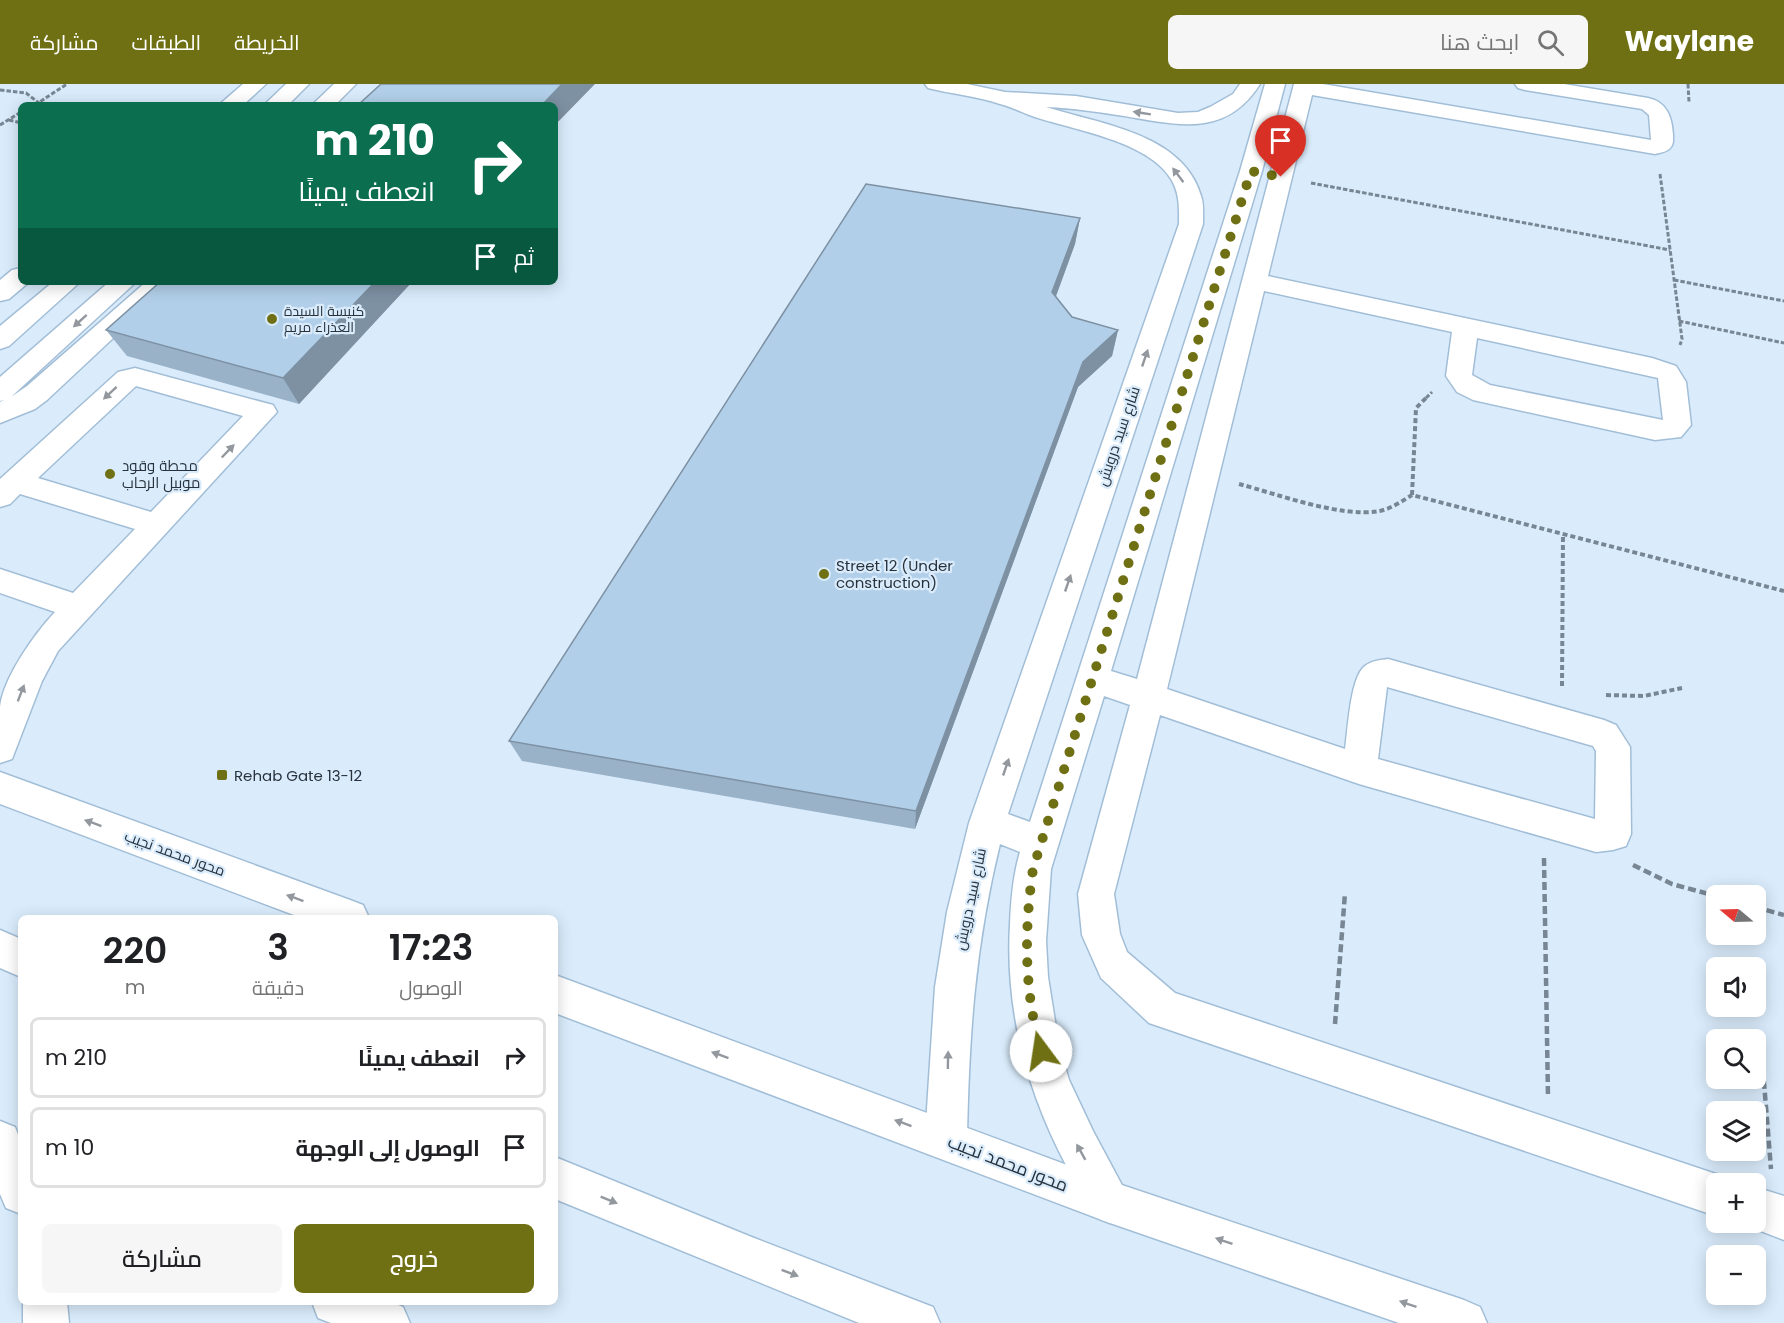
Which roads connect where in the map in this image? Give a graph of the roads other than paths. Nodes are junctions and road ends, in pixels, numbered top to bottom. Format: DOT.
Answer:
graph roads {
  1 [pos="256,84"];
  2 [pos="300,84"];
  3 [pos="346,84"];
  4 [pos="935,84"];
  5 [pos="1250,84"];
  6 [pos="1525,84"];
  7 [pos="1294,85"];
  8 [pos="1396,93"];
  9 [pos="1005,98"];
  10 [pos="234,102"];
  11 [pos="279,102"];
  12 [pos="326,102"];
  13 [pos="1266,174"];
  14 [pos="18,278"];
  15 [pos="1255,281"];
  16 [pos="64,285"];
  17 [pos="121,285"];
  18 [pos="158,285"];
  19 [pos="0,293"];
  20 [pos="1466,326"];
  21 [pos="0,340"];
  22 [pos="0,392"];
  23 [pos="0,413"];
  24 [pos="1177,413"];
  25 [pos="1217,424"];
  26 [pos="7,489"];
  27 [pos="157,525"];
  28 [pos="0,581"];
  29 [pos="78,608"];
  30 [pos="1092,678"];
  31 [pos="1149,696"];
  32 [pos="0,748"];
  33 [pos="1359,769"];
  34 [pos="0,788"];
  35 [pos="987,823"];
  36 [pos="1041,843"];
  37 [pos="342,915"];
  38 [pos="0,950"];
  39 [pos="18,957"];
  40 [pos="558,995"];
  41 [pos="946,1139"];
  42 [pos="558,1179"];
  43 [pos="1706,1192"];
  44 [pos="1110,1202"];
  45 [pos="45,1305"];
  46 [pos="342,1305"];
  47 [pos="46,1323"];
  48 [pos="387,1323"];
  49 [pos="917,1323"];
  50 [pos="1464,1323"];
  1 -- 10 [label="street"];
  2 -- 11 [label="street"];
  3 -- 12 [label="street"];
  4 -- 9 [label="street"];
  5 -- 9 [label="street, one-way"];
  6 -- 8 [label="street"];
  7 -- 8 [label="street"];
  7 -- 13 [label="street"];
  35 -- 9 [label="street, شارع سيد درويش, one-way"];
  13 -- 15 [label="street"];
  13 -- 24 [label="street"];
  14 -- 19 [label="street"];
  15 -- 20 [label="street"];
  15 -- 25 [label="street"];
  16 -- 21 [label="street"];
  17 -- 22 [label="street, one-way"];
  18 -- 23 [label="street"];
  20 -- 20 [label="street"];
  24 -- 25 [label="street"];
  24 -- 30 [label="street"];
  25 -- 31 [label="street"];
  26 -- 27 [label="street"];
  27 -- 26 [label="street, one-way"];
  27 -- 29 [label="street"];
  28 -- 29 [label="street"];
  32 -- 29 [label="street, one-way"];
  30 -- 31 [label="street"];
  30 -- 36 [label="street"];
  31 -- 33 [label="street"];
  31 -- 43 [label="street"];
  33 -- 33 [label="street"];
  37 -- 34 [label="street, محور محمد نجيب, one-way"];
  35 -- 36 [label="street"];
  41 -- 35 [label="street, شارع سيد درويش, one-way"];
  44 -- 36 [label="street, one-way"];
  38 -- 39 [label="street"];
  41 -- 40 [label="street, محور محمد نجيب, one-way"];
  41 -- 44 [label="street, محور محمد نجيب"];
  42 -- 49 [label="street, one-way"];
  50 -- 44 [label="street, محور محمد نجيب, one-way"];
  45 -- 47 [label="street"];
  46 -- 48 [label="street"];
}
